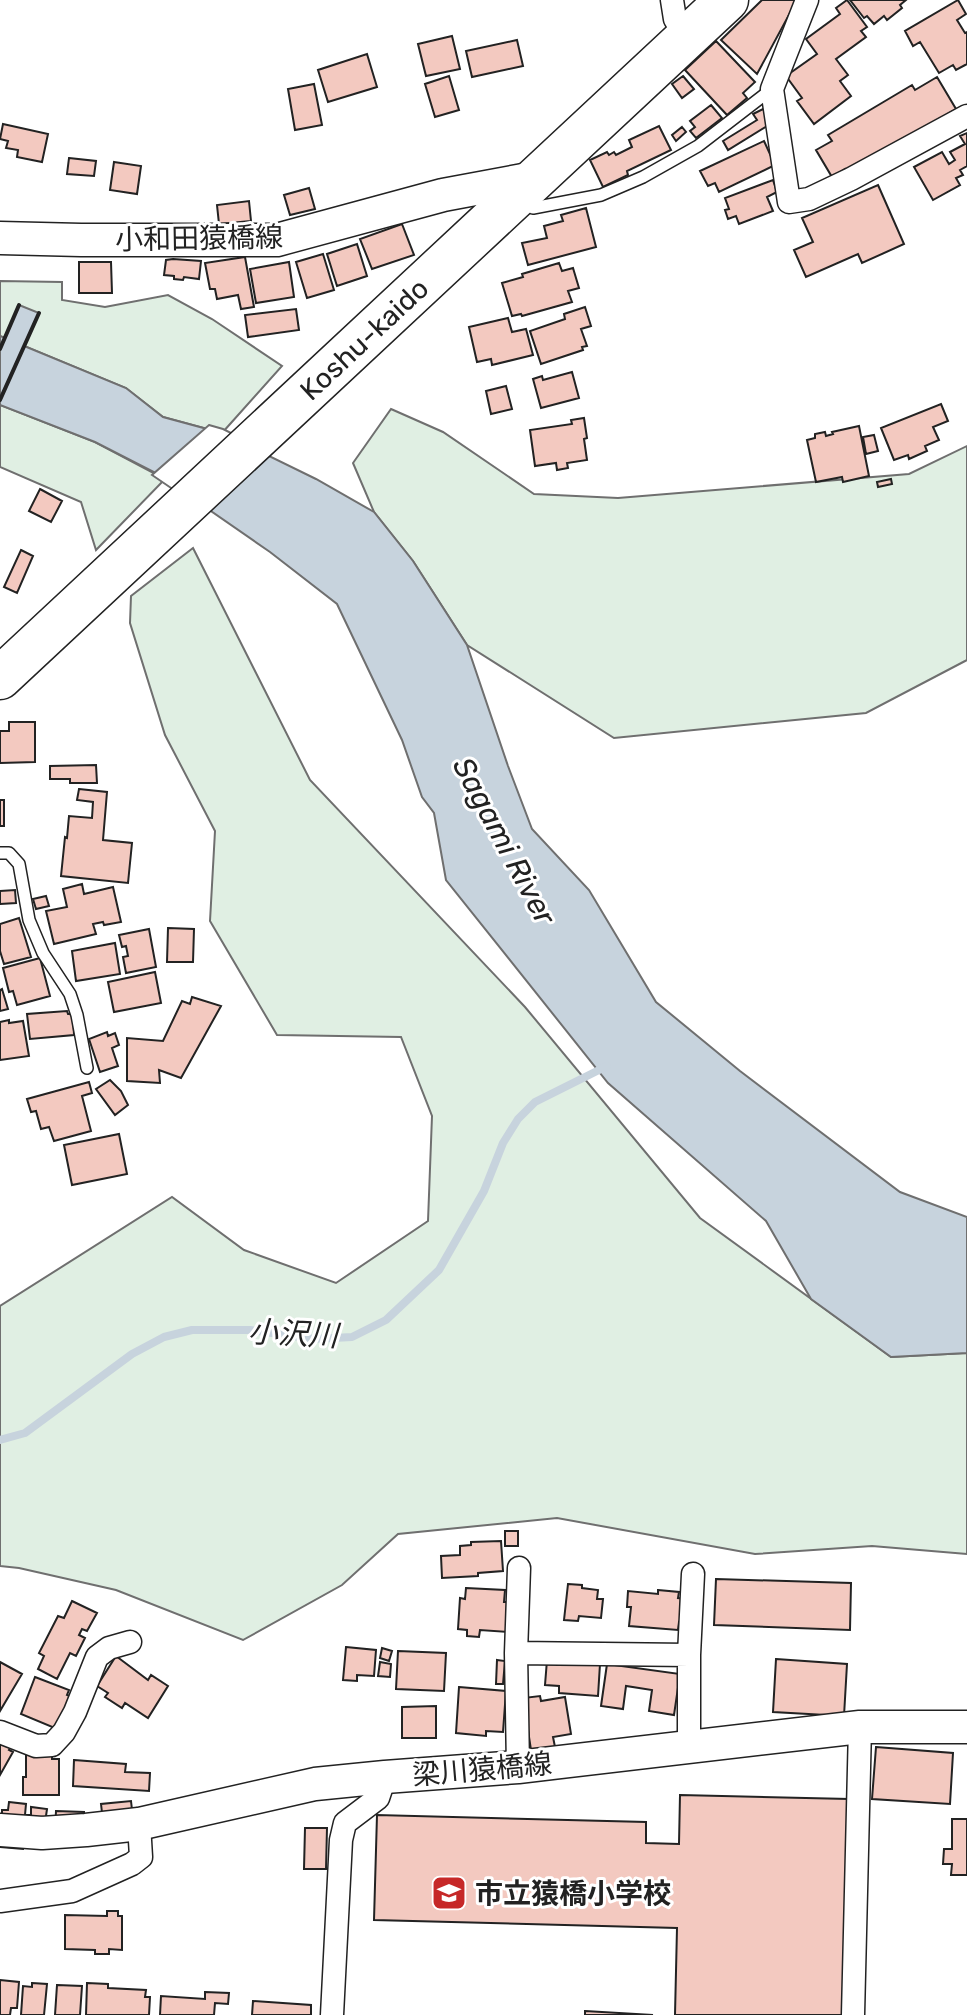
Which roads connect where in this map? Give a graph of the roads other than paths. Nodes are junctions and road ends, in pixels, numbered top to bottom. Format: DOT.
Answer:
graph roads {
  1 [pos="727,0"];
  2 [pos="807,0"];
  3 [pos="679,18"];
  4 [pos="772,89"];
  5 [pos="967,116"];
  6 [pos="526,187"];
  7 [pos="0,238"];
  8 [pos="0,678"];
  9 [pos="0,853"];
  10 [pos="87,1068"];
  11 [pos="519,1568"];
  12 [pos="693,1574"];
  13 [pos="130,1642"];
  14 [pos="516,1653"];
  15 [pos="689,1655"];
  16 [pos="860,1727"];
  17 [pos="967,1727"];
  18 [pos="0,1732"];
  19 [pos="689,1748"];
  20 [pos="518,1767"];
  21 [pos="385,1777"];
  22 [pos="139,1824"];
  23 [pos="0,1830"];
  24 [pos="0,1901"];
  25 [pos="332,2015"];
  26 [pos="853,2015"];
  1 -- 3 [label="highway, Koshu-kaido"];
  2 -- 4 [label="street"];
  3 -- 6 [label="highway, Koshu-kaido"];
  4 -- 5 [label="street"];
  4 -- 6 [label="lane"];
  6 -- 7 [label="main road, 小和田猿橋線"];
  6 -- 8 [label="highway, Koshu-kaido"];
  9 -- 10 [label="lane"];
  11 -- 14 [label="street"];
  12 -- 15 [label="street"];
  13 -- 18 [label="street"];
  14 -- 15 [label="street"];
  14 -- 20 [label="street"];
  15 -- 19 [label="street"];
  16 -- 17 [label="main road, 梁川猿橋線"];
  16 -- 19 [label="main road, 梁川猿橋線"];
  16 -- 26 [label="street"];
  19 -- 20 [label="main road, 梁川猿橋線"];
  20 -- 21 [label="main road, 梁川猿橋線"];
  21 -- 22 [label="main road, 梁川猿橋線"];
  21 -- 25 [label="street"];
  22 -- 23 [label="main road, 梁川猿橋線"];
  22 -- 24 [label="street"];
}
